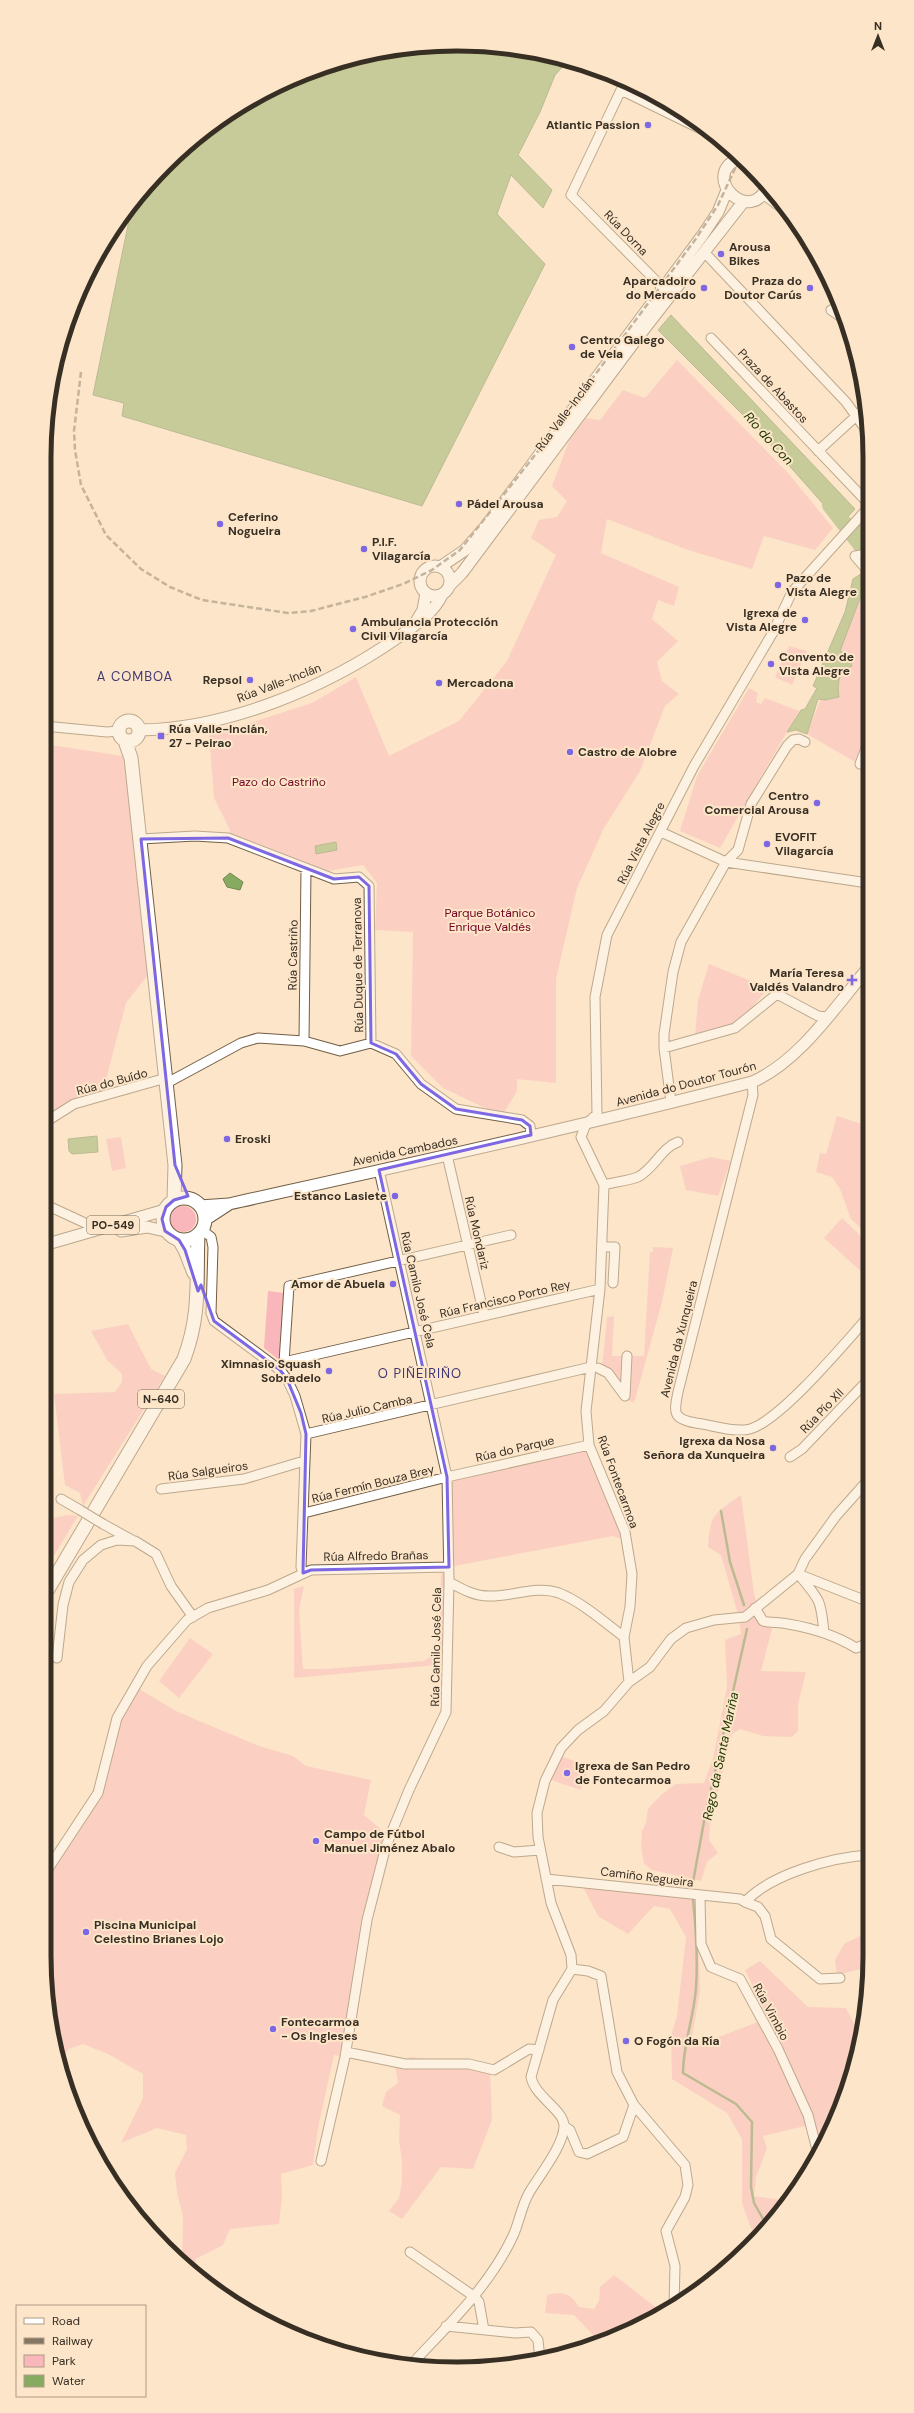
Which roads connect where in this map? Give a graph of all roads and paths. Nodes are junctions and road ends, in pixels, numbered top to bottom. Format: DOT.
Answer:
graph roads {
  1 [pos="630,90"];
  2 [pos="653,101"];
  3 [pos="668,110"];
  4 [pos="733,160"];
  5 [pos="728,190"];
  6 [pos="763,191"];
  7 [pos="744,201"];
  8 [pos="705,253"];
  9 [pos="663,288"];
  10 [pos="831,310"];
  11 [pos="836,314"];
  12 [pos="711,338"];
  13 [pos="861,411"];
  14 [pos="855,416"];
  15 [pos="862,424"];
  16 [pos="818,451"];
  17 [pos="863,498"];
  18 [pos="863,512"];
  19 [pos="863,555"];
  20 [pos="863,566"];
  21 [pos="440,567"];
  22 [pos="450,585"];
  23 [pos="426,593"];
  24 [pos="442,595"];
  25 [pos="415,624"];
  26 [pos="51,727"];
  27 [pos="130,735"];
  28 [pos="805,742"];
  29 [pos="863,756"];
  30 [pos="860,764"];
  31 [pos="661,832"];
  32 [pos="141,838"];
  33 [pos="726,862"];
  34 [pos="306,869"];
  35 [pos="863,882"];
  36 [pos="863,974"];
  37 [pos="826,1017"];
  38 [pos="304,1041"];
  39 [pos="371,1043"];
  40 [pos="664,1048"];
  41 [pos="167,1081"];
  42 [pos="752,1082"];
  43 [pos="671,1102"];
  44 [pos="51,1119"];
  45 [pos="586,1124"];
  46 [pos="531,1135"];
  47 [pos="678,1142"];
  48 [pos="447,1155"];
  49 [pos="176,1165"];
  50 [pos="379,1170"];
  51 [pos="604,1185"];
  52 [pos="195,1202"];
  53 [pos="229,1204"];
  54 [pos="169,1205"];
  55 [pos="51,1207"];
  56 [pos="202,1228"];
  57 [pos="98,1229"];
  58 [pos="166,1231"];
  59 [pos="511,1235"];
  60 [pos="179,1240"];
  61 [pos="51,1243"];
  62 [pos="466,1244"];
  63 [pos="602,1247"];
  64 [pos="51,1249"];
  65 [pos="398,1260"];
  66 [pos="613,1283"];
  67 [pos="600,1289"];
  68 [pos="198,1291"];
  69 [pos="484,1315"];
  70 [pos="863,1322"];
  71 [pos="416,1332"];
  72 [pos="627,1356"];
  73 [pos="284,1362"];
  74 [pos="595,1367"];
  75 [pos="280,1370"];
  76 [pos="863,1385"];
  77 [pos="432,1405"];
  78 [pos="306,1434"];
  79 [pos="589,1445"];
  80 [pos="790,1457"];
  81 [pos="304,1461"];
  82 [pos="447,1477"];
  83 [pos="863,1486"];
  84 [pos="160,1489"];
  85 [pos="61,1499"];
  86 [pos="304,1514"];
  87 [pos="135,1541"];
  88 [pos="449,1567"];
  89 [pos="303,1573"];
  90 [pos="798,1574"];
  91 [pos="449,1582"];
  92 [pos="51,1584"];
  93 [pos="863,1600"];
  94 [pos="755,1608"];
  95 [pos="193,1617"];
  96 [pos="824,1633"];
  97 [pos="624,1637"];
  98 [pos="863,1645"];
  99 [pos="57,1658"];
  100 [pos="629,1682"];
  101 [pos="499,1847"];
  102 [pos="540,1850"];
  103 [pos="863,1855"];
  104 [pos="51,1864"];
  105 [pos="546,1879"];
  106 [pos="700,1896"];
  107 [pos="745,1902"];
  108 [pos="572,1969"];
  109 [pos="840,1978"];
  110 [pos="539,2050"];
  111 [pos="346,2052"];
  112 [pos="634,2105"];
  113 [pos="564,2126"];
  114 [pos="816,2146"];
  115 [pos="321,2161"];
  116 [pos="410,2252"];
  117 [pos="475,2297"];
  118 [pos="673,2300"];
  119 [pos="446,2326"];
  120 [pos="484,2330"];
  121 [pos="539,2353"];
  122 [pos="416,2360"];
  1 -- 9 [label="street, Rúa Dorna"];
  2 -- 3 [label="street"];
  4 -- 5 [label="main road"];
  5 -- 7 [label="main road"];
  5 -- 9 [label="main road, Rúa Valle-Inclán"];
  6 -- 7 [label="main road"];
  7 -- 8 [label="main road, Rúa Valle-Inclán"];
  8 -- 14 [label="street"];
  8 -- 22 [label="main road, Rúa Valle-Inclán"];
  9 -- 21 [label="main road, Rúa Valle-Inclán"];
  10 -- 11 [label="street"];
  12 -- 16 [label="street, Praza de Abastos"];
  13 -- 14 [label="street"];
  14 -- 15 [label="street"];
  14 -- 16 [label="street"];
  16 -- 17 [label="street, Praza de Abastos"];
  18 -- 31 [label="street, Rúa Vista Alegre"];
  19 -- 20 [label="street"];
  21 -- 22 [label="main road"];
  21 -- 23 [label="main road, Rúa Valle-Inclán"];
  22 -- 24 [label="main road, Rúa Valle-Inclán"];
  23 -- 24 [label="main road"];
  23 -- 25 [label="main road, Rúa Valle-Inclán"];
  24 -- 25 [label="main road, Rúa Valle-Inclán"];
  25 -- 27 [label="main road, Rúa Valle-Inclán"];
  26 -- 27 [label="street, Rúa Valle-Inclán"];
  27 -- 32 [label="highway"];
  28 -- 33 [label="street"];
  29 -- 30 [label="street"];
  31 -- 33 [label="street"];
  31 -- 45 [label="street, Rúa Vista Alegre"];
  32 -- 34 [label="street, Rúa Duque de Terranova"];
  32 -- 41 [label="highway"];
  33 -- 35 [label="street"];
  33 -- 40 [label="street"];
  34 -- 38 [label="street, Rúa Castriño"];
  34 -- 39 [label="street, Rúa Duque de Terranova"];
  36 -- 37 [label="main road, Avenida do Doutor Tourón"];
  37 -- 40 [label="street"];
  37 -- 42 [label="main road, Avenida do Doutor Tourón"];
  38 -- 39 [label="street, Rúa do Buído"];
  38 -- 41 [label="street, Rúa do Buído"];
  39 -- 46 [label="street"];
  40 -- 43 [label="street"];
  41 -- 44 [label="street, Rúa do Buído"];
  41 -- 49 [label="highway"];
  42 -- 43 [label="main road, Avenida do Doutor Tourón"];
  42 -- 70 [label="street, Avenida da Xunqueira"];
  43 -- 45 [label="main road, Avenida do Doutor Tourón"];
  45 -- 46 [label="main road, Avenida Cambados"];
  45 -- 51 [label="street, Rúa Fontecarmoa"];
  46 -- 48 [label="main road, Avenida Cambados"];
  47 -- 51 [label="street"];
  48 -- 50 [label="main road, Avenida Cambados"];
  48 -- 62 [label="street, Rúa Mondariz"];
  49 -- 52 [label="highway"];
  49 -- 54 [label="highway"];
  50 -- 53 [label="main road, Avenida Cambados"];
  50 -- 65 [label="street, Rúa Camilo José Cela"];
  51 -- 63 [label="street, Rúa Fontecarmoa"];
  52 -- 53 [label="main road, Avenida Cambados"];
  52 -- 54 [label="highway"];
  52 -- 56 [label="highway, N-640"];
  53 -- 56 [label="main road, Avenida Cambados"];
  54 -- 57 [label="main road, PO-549"];
  54 -- 58 [label="highway"];
  55 -- 57 [label="street"];
  56 -- 60 [label="highway"];
  56 -- 68 [label="highway, N-640"];
  56 -- 75 [label="street"];
  57 -- 61 [label="main road, PO-549"];
  58 -- 60 [label="highway, N-640"];
  58 -- 64 [label="main road, PO-549"];
  59 -- 62 [label="street"];
  60 -- 68 [label="highway, N-640"];
  62 -- 65 [label="street"];
  62 -- 69 [label="street, Rúa Mondariz"];
  63 -- 66 [label="street"];
  63 -- 67 [label="street, Rúa Fontecarmoa"];
  65 -- 71 [label="street, Rúa Camilo José Cela"];
  65 -- 73 [label="street"];
  67 -- 69 [label="street, Rúa Francisco Porto Rey"];
  67 -- 74 [label="street, Rúa Fontecarmoa"];
  68 -- 92 [label="highway, N-640"];
  69 -- 71 [label="street, Rúa Francisco Porto Rey"];
  71 -- 73 [label="street, Rúa Francisco Porto Rey"];
  71 -- 77 [label="street, Rúa Camilo José Cela"];
  72 -- 74 [label="street"];
  73 -- 75 [label="street"];
  74 -- 77 [label="street, Rúa Julio Camba"];
  74 -- 79 [label="street, Rúa Fontecarmoa"];
  75 -- 78 [label="street"];
  76 -- 80 [label="street, Rúa Pío XII"];
  77 -- 78 [label="street, Rúa Julio Camba"];
  77 -- 82 [label="street, Rúa Camilo José Cela"];
  78 -- 81 [label="street"];
  79 -- 82 [label="street, Rúa do Parque"];
  79 -- 97 [label="street, Rúa Fontecarmoa"];
  81 -- 84 [label="street, Rúa Salgueiros"];
  81 -- 86 [label="street"];
  82 -- 86 [label="street, Rúa Fermín Bouza Brey"];
  82 -- 88 [label="street, Rúa Camilo José Cela"];
  83 -- 90 [label="street"];
  85 -- 87 [label="street, bridge"];
  86 -- 89 [label="street"];
  87 -- 95 [label="street"];
  87 -- 99 [label="street"];
  88 -- 89 [label="street, Rúa Alfredo Brañas"];
  88 -- 91 [label="street, Rúa Camilo José Cela"];
  89 -- 95 [label="street, Rúa Alfredo Brañas"];
  90 -- 93 [label="street"];
  90 -- 94 [label="street"];
  90 -- 96 [label="street"];
  91 -- 97 [label="street"];
  91 -- 111 [label="street, Rúa Camilo José Cela"];
  94 -- 96 [label="street"];
  94 -- 100 [label="street"];
  95 -- 104 [label="street, Rúa Alfredo Brañas"];
  96 -- 98 [label="street"];
  97 -- 100 [label="street, Rúa Fontecarmoa"];
  100 -- 102 [label="street"];
  101 -- 102 [label="street"];
  102 -- 105 [label="street"];
  103 -- 107 [label="street"];
  105 -- 106 [label="street, Camiño Regueira"];
  105 -- 108 [label="street"];
  106 -- 107 [label="street, Camiño Regueira"];
  106 -- 114 [label="street, Rúa Vimbio"];
  107 -- 109 [label="street, Camiño Regueira"];
  108 -- 110 [label="street"];
  108 -- 112 [label="street"];
  110 -- 111 [label="street"];
  110 -- 113 [label="street"];
  111 -- 115 [label="street, Rúa Camilo José Cela"];
  112 -- 113 [label="street"];
  112 -- 118 [label="street"];
  113 -- 117 [label="street"];
  116 -- 117 [label="street"];
  117 -- 119 [label="street"];
  117 -- 120 [label="street"];
  119 -- 120 [label="street"];
  119 -- 122 [label="street"];
  120 -- 121 [label="street"];
}
